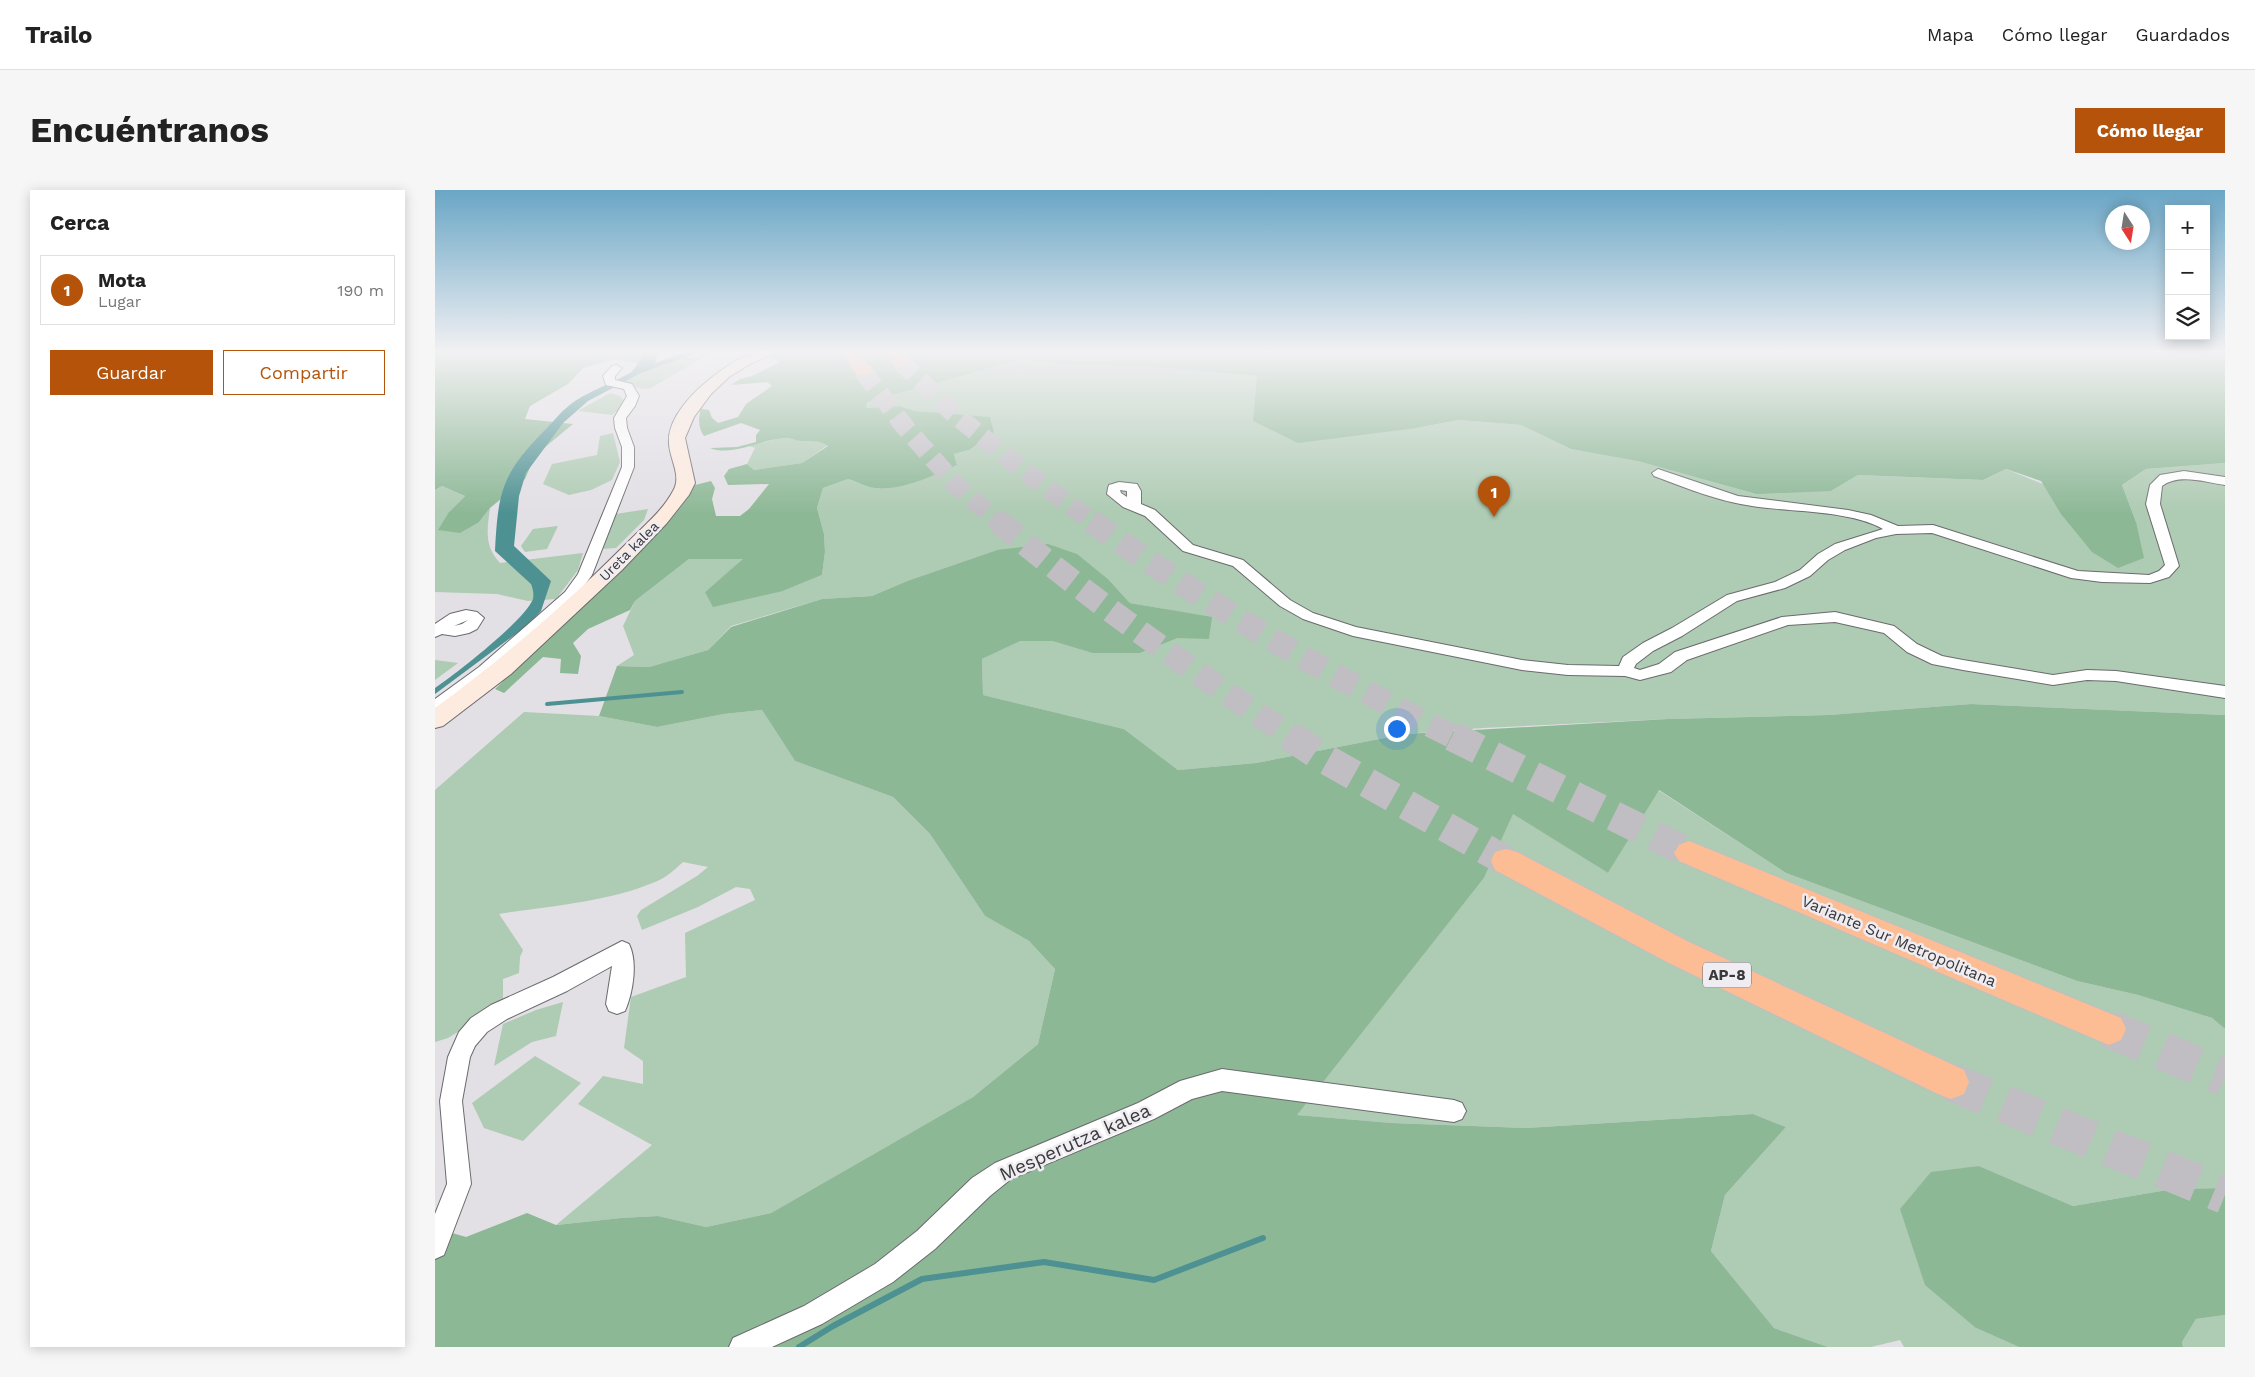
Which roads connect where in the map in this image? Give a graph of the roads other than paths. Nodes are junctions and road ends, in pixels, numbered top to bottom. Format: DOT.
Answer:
graph roads {
  1 [pos="629,405"];
  2 [pos="695,405"];
  3 [pos="1658,473"];
  4 [pos="2225,481"];
  5 [pos="1135,506"];
  6 [pos="1896,530"];
  7 [pos="1625,671"];
  8 [pos="2225,692"];
  9 [pos="435,707"];
  10 [pos="435,720"];
  11 [pos="1689,853"];
  12 [pos="1506,861"];
  13 [pos="617,1004"];
  14 [pos="2109,1029"];
  15 [pos="1951,1082"];
  16 [pos="1454,1111"];
  17 [pos="435,1246"];
  18 [pos="743,1347"];
  1 -- 9 [label="street, Ureta kalea"];
  2 -- 10 [label="street, Ureta kalea"];
  3 -- 6 [label="street"];
  4 -- 6 [label="street"];
  5 -- 7 [label="street"];
  6 -- 7 [label="street"];
  7 -- 8 [label="street"];
  11 -- 14 [label="highway, Variante Sur Metropolitana"];
  12 -- 15 [label="highway, AP-8"];
  13 -- 17 [label="street"];
  16 -- 18 [label="street, Mesperutza kalea"];
}
